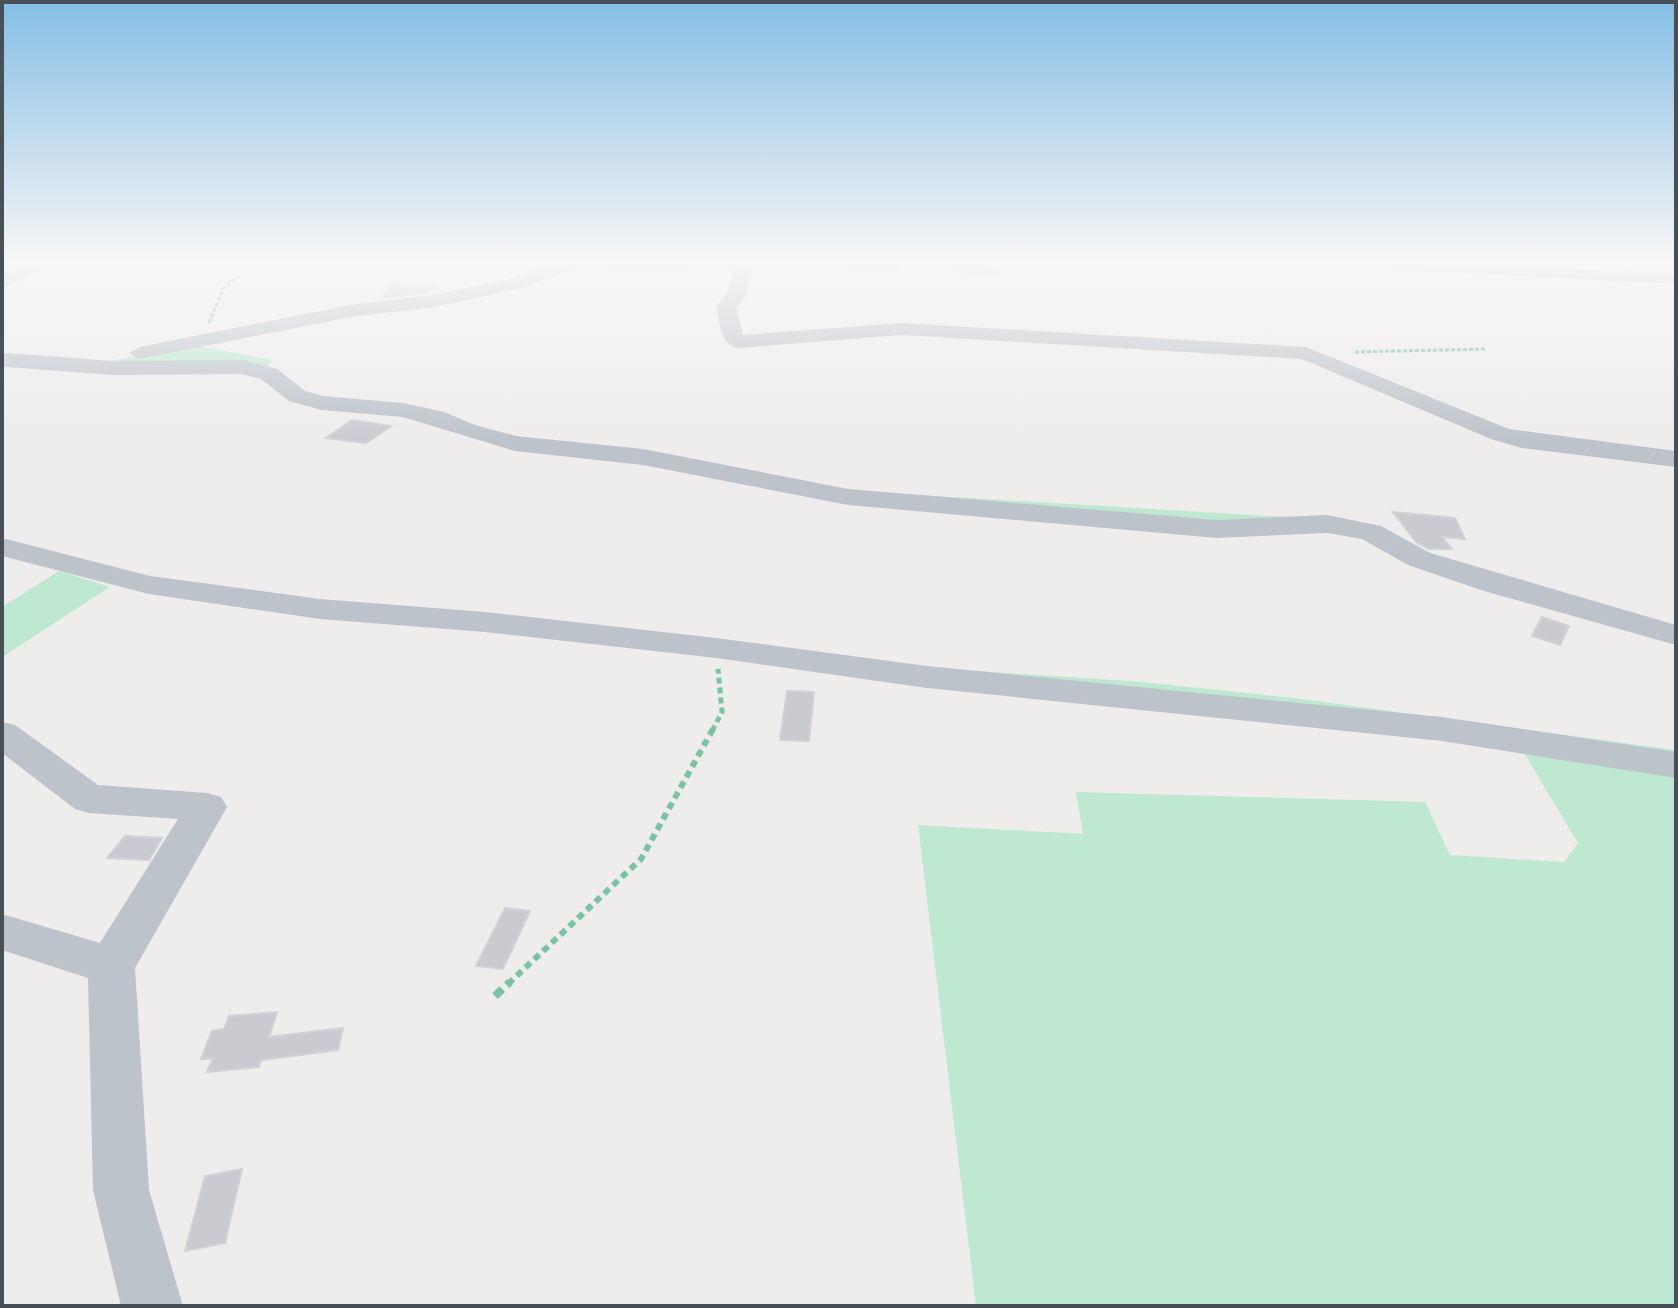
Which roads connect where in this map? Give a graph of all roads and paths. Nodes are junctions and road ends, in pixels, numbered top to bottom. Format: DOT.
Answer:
graph roads {
  1 [pos="210,321"];
  2 [pos="299,321"];
  3 [pos="731,321"];
  4 [pos="208,339"];
  5 [pos="1485,349"];
  6 [pos="1306,353"];
  7 [pos="4,360"];
  8 [pos="65,365"];
  9 [pos="1676,459"];
  10 [pos="2,547"];
  11 [pos="1676,635"];
  12 [pos="716,648"];
  13 [pos="2,734"];
  14 [pos="1676,765"];
  15 [pos="2,932"];
  16 [pos="111,966"];
  17 [pos="495,996"];
  18 [pos="152,1306"];
  1 -- 4 [label="path"];
  2 -- 4 [label="street"];
  3 -- 6 [label="street"];
  4 -- 8 [label="street"];
  5 -- 6 [label="path"];
  6 -- 9 [label="street"];
  7 -- 8 [label="street"];
  8 -- 11 [label="street"];
  10 -- 12 [label="street"];
  12 -- 14 [label="street"];
  12 -- 17 [label="path"];
  13 -- 16 [label="street"];
  15 -- 16 [label="street"];
  16 -- 18 [label="street"];
}
